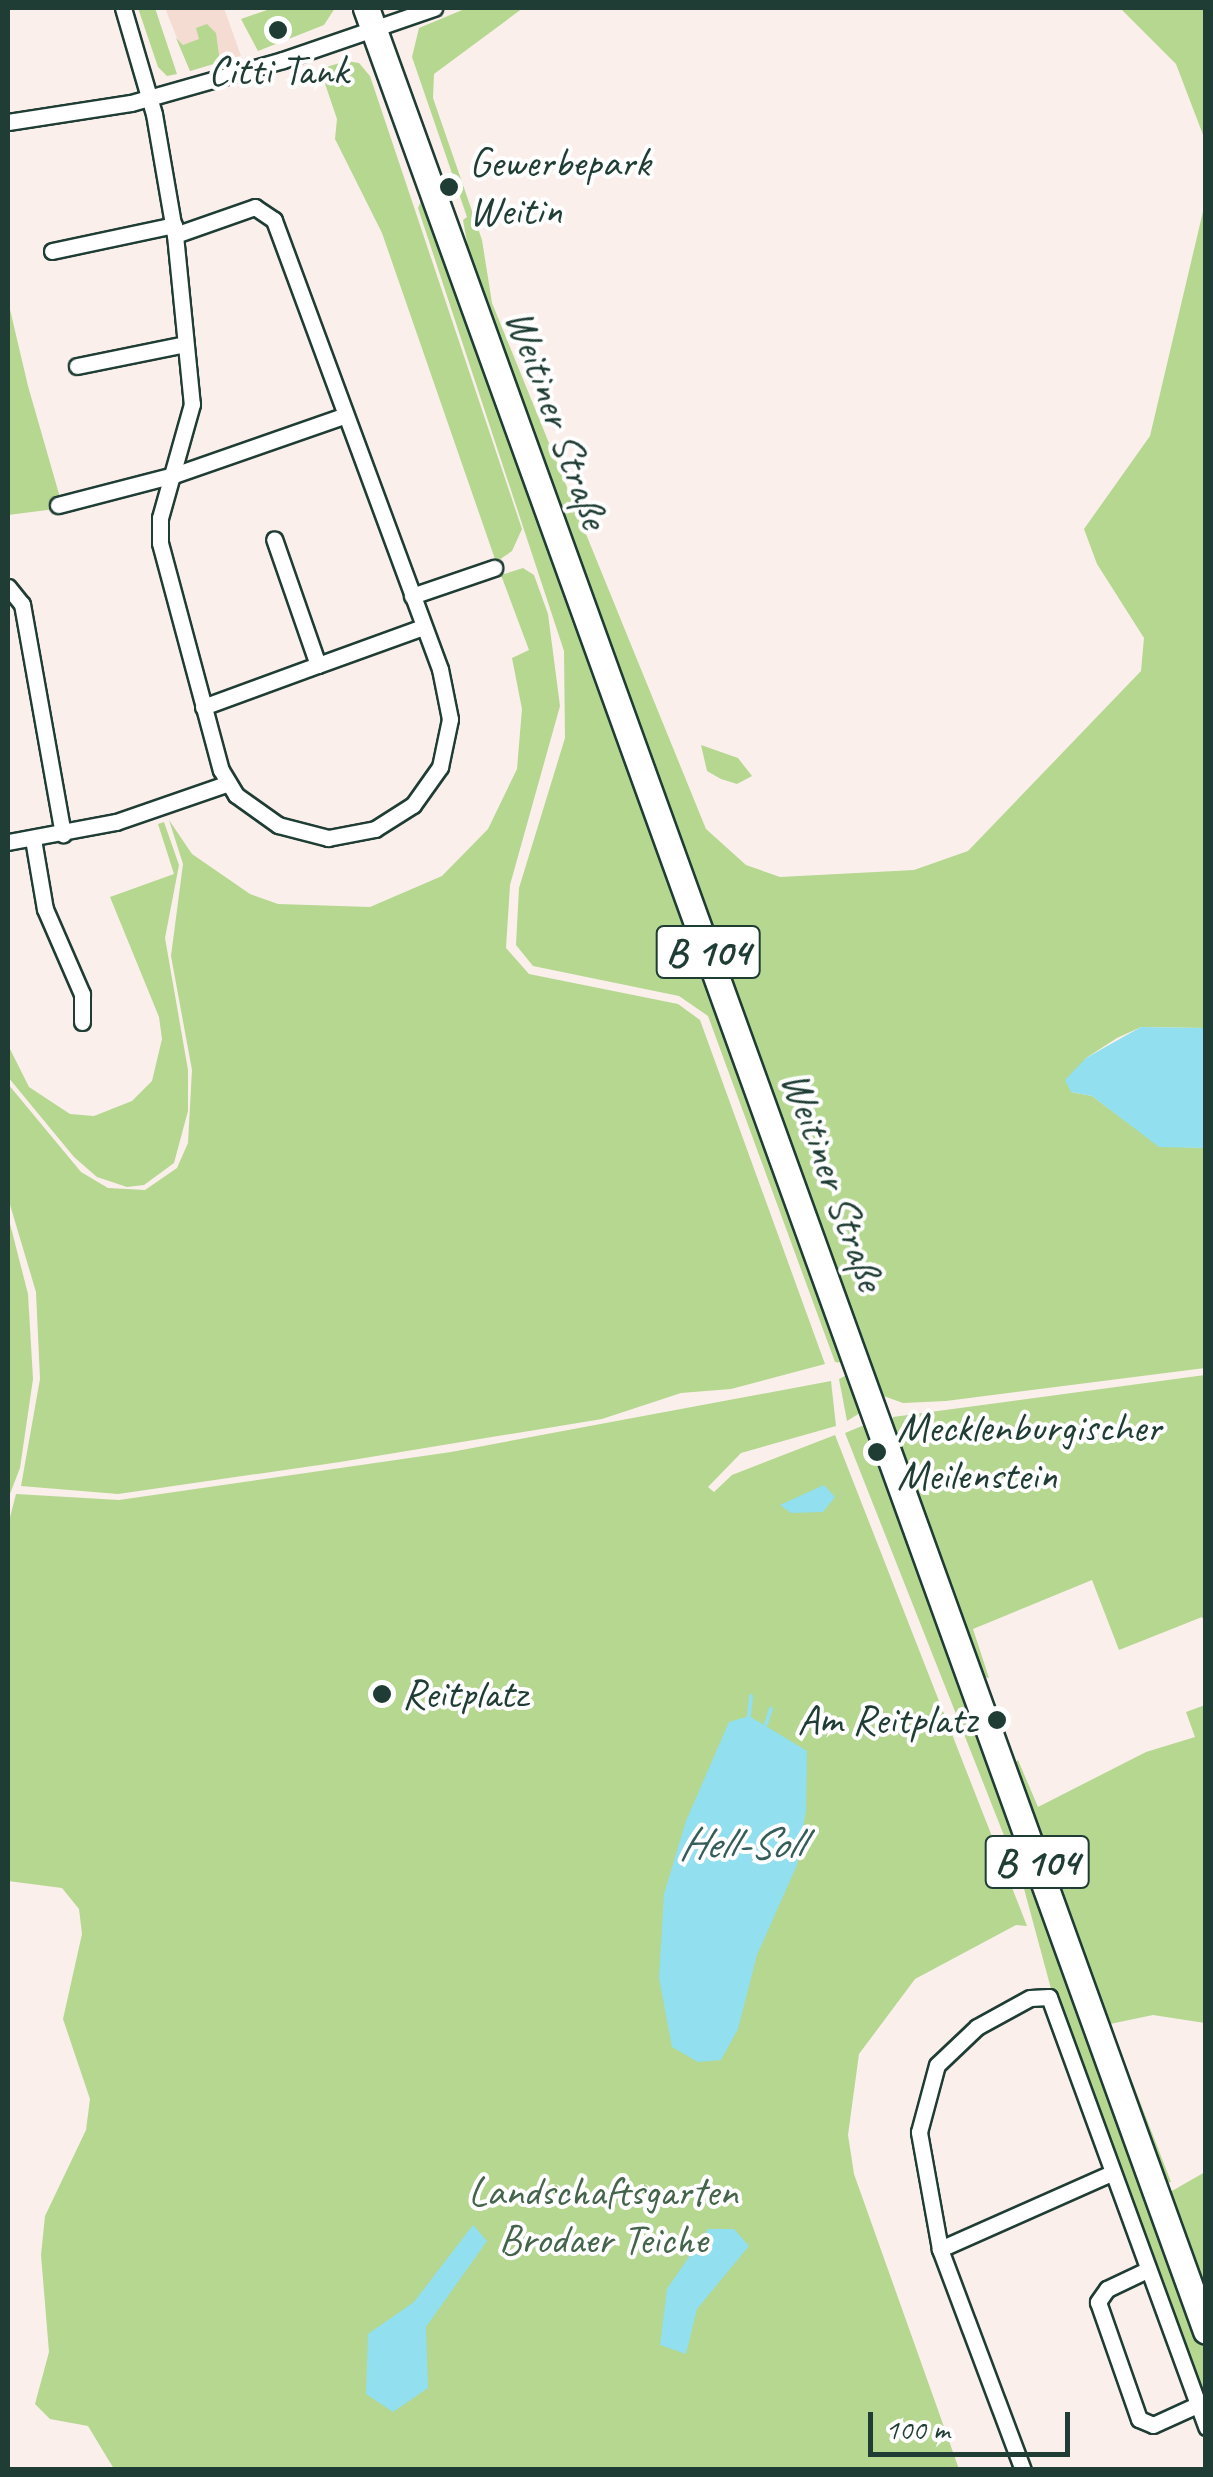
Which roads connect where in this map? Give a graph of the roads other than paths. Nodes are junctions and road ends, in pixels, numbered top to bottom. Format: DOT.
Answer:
graph roads {
  1 [pos="123,8"];
  2 [pos="434,8"];
  3 [pos="370,18"];
  4 [pos="151,97"];
  5 [pos="8,122"];
  6 [pos="174,230"];
  7 [pos="52,250"];
  8 [pos="185,344"];
  9 [pos="77,366"];
  10 [pos="343,416"];
  11 [pos="174,475"];
  12 [pos="58,505"];
  13 [pos="274,540"];
  14 [pos="494,568"];
  15 [pos="8,588"];
  16 [pos="412,596"];
  17 [pos="423,627"];
  18 [pos="318,665"];
  19 [pos="203,707"];
  20 [pos="226,784"];
  21 [pos="63,834"];
  22 [pos="33,839"];
  23 [pos="8,842"];
  24 [pos="82,1022"];
  25 [pos="1109,2174"];
  26 [pos="940,2249"];
  27 [pos="1147,2270"];
  28 [pos="1206,2331"];
  29 [pos="1198,2405"];
  30 [pos="1206,2427"];
  31 [pos="1024,2470"];
  1 -- 4 [label="street"];
  2 -- 3 [label="street"];
  3 -- 4 [label="street"];
  3 -- 28 [label="main road, Weitiner Straße / B 104"];
  4 -- 5 [label="street"];
  4 -- 6 [label="street"];
  6 -- 7 [label="street"];
  6 -- 8 [label="street"];
  6 -- 10 [label="street"];
  8 -- 9 [label="street"];
  8 -- 11 [label="street"];
  10 -- 11 [label="street"];
  10 -- 16 [label="street"];
  11 -- 12 [label="street"];
  11 -- 19 [label="street"];
  13 -- 18 [label="street"];
  14 -- 16 [label="street"];
  15 -- 21 [label="street"];
  16 -- 17 [label="street"];
  17 -- 18 [label="street"];
  17 -- 20 [label="street"];
  18 -- 19 [label="street"];
  19 -- 20 [label="street"];
  20 -- 21 [label="street"];
  21 -- 22 [label="street"];
  22 -- 23 [label="street"];
  22 -- 24 [label="street"];
  25 -- 26 [label="street"];
  25 -- 26 [label="street"];
  25 -- 27 [label="street"];
  26 -- 31 [label="street"];
  27 -- 29 [label="street"];
  27 -- 29 [label="street"];
  29 -- 30 [label="street"];
}
